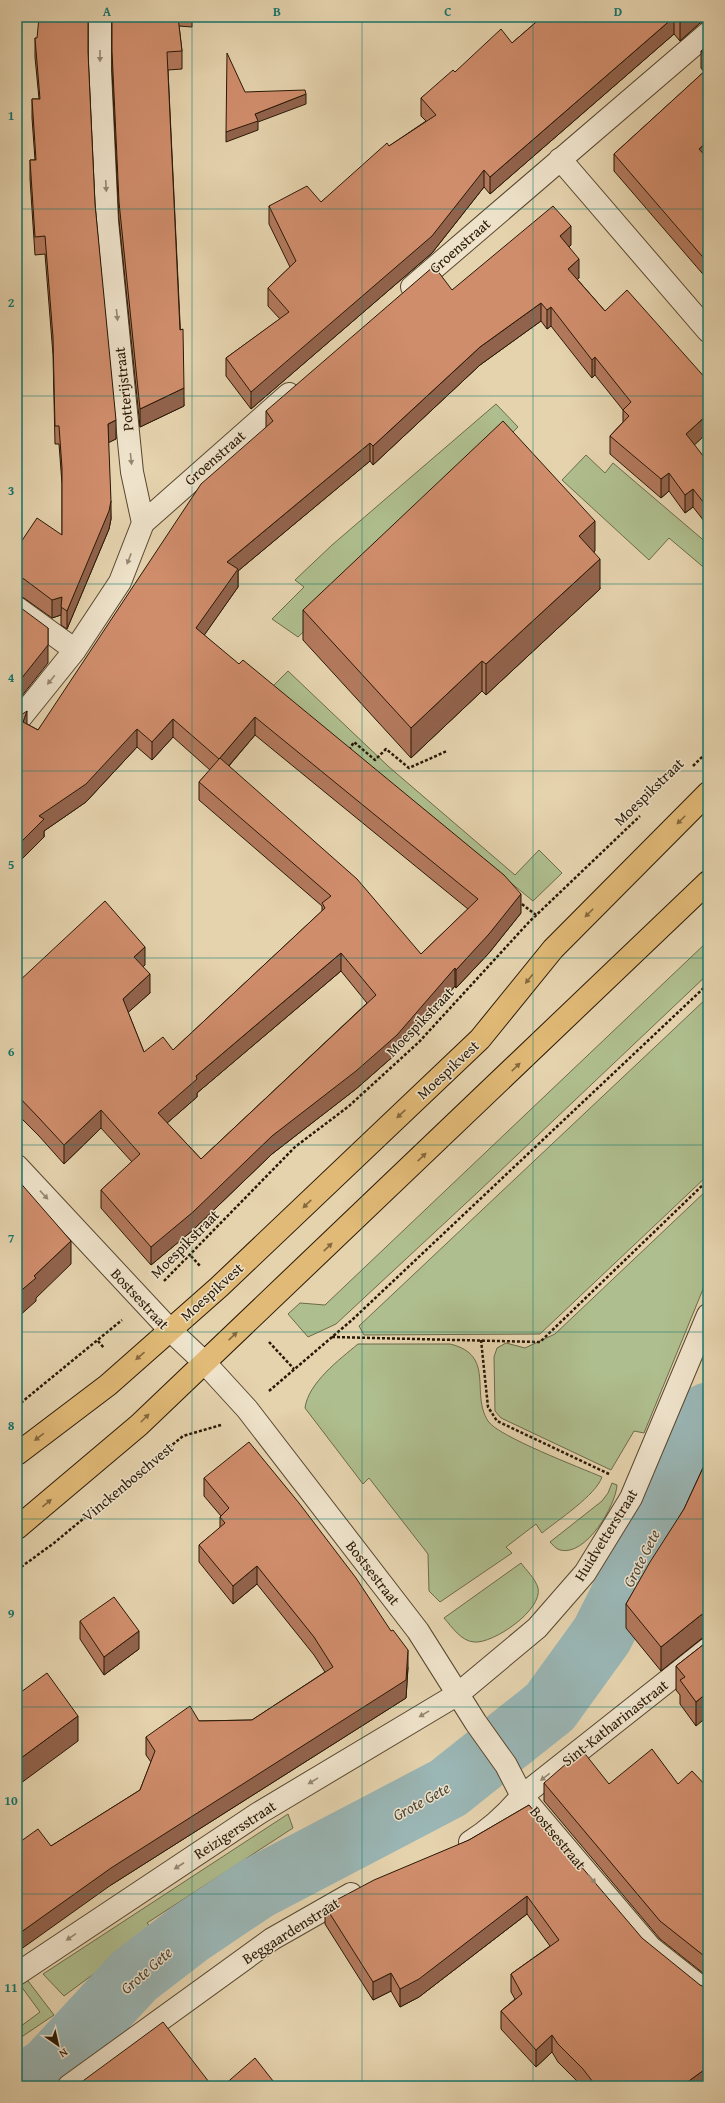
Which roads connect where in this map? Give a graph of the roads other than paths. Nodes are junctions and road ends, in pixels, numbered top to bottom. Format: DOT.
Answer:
graph roads {
  1 [pos="100,17"];
  2 [pos="708,33"];
  3 [pos="560,159"];
  4 [pos="397,300"];
  5 [pos="708,331"];
  6 [pos="307,378"];
  7 [pos="143,523"];
  8 [pos="17,608"];
  9 [pos="75,650"];
  10 [pos="17,722"];
  11 [pos="708,793"];
  12 [pos="708,882"];
  13 [pos="17,1166"];
  14 [pos="708,1315"];
  15 [pos="170,1330"];
  16 [pos="204,1362"];
  17 [pos="17,1454"];
  18 [pos="17,1528"];
  19 [pos="708,1650"];
  20 [pos="458,1694"];
  21 [pos="522,1796"];
  22 [pos="450,1852"];
  23 [pos="372,1885"];
  24 [pos="17,1974"];
  25 [pos="708,1993"];
  26 [pos="69,2086"];
  1 -- 7 [label="street, Potterijstraat, one-way"];
  2 -- 3 [label="street, Groenstraat"];
  3 -- 4 [label="street, Groenstraat"];
  3 -- 5 [label="street"];
  6 -- 7 [label="street, Groenstraat"];
  7 -- 9 [label="street, one-way"];
  8 -- 9 [label="street"];
  9 -- 10 [label="street, one-way"];
  11 -- 15 [label="main road, Moespikvest, one-way"];
  16 -- 12 [label="main road, one-way"];
  13 -- 15 [label="street, Bostsestraat, one-way"];
  14 -- 20 [label="street, Huidvetterstraat"];
  15 -- 16 [label="street, Bostsestraat"];
  15 -- 17 [label="main road, one-way"];
  18 -- 16 [label="main road, one-way"];
  16 -- 20 [label="street, Bostsestraat"];
  19 -- 21 [label="street, Sint-Katharinastraat, one-way"];
  20 -- 21 [label="street, Bostsestraat"];
  20 -- 24 [label="street, Reizigersstraat, one-way"];
  21 -- 22 [label="street"];
  21 -- 25 [label="street, Bostsestraat, one-way"];
  23 -- 26 [label="street, Beggaardenstraat"];
}
